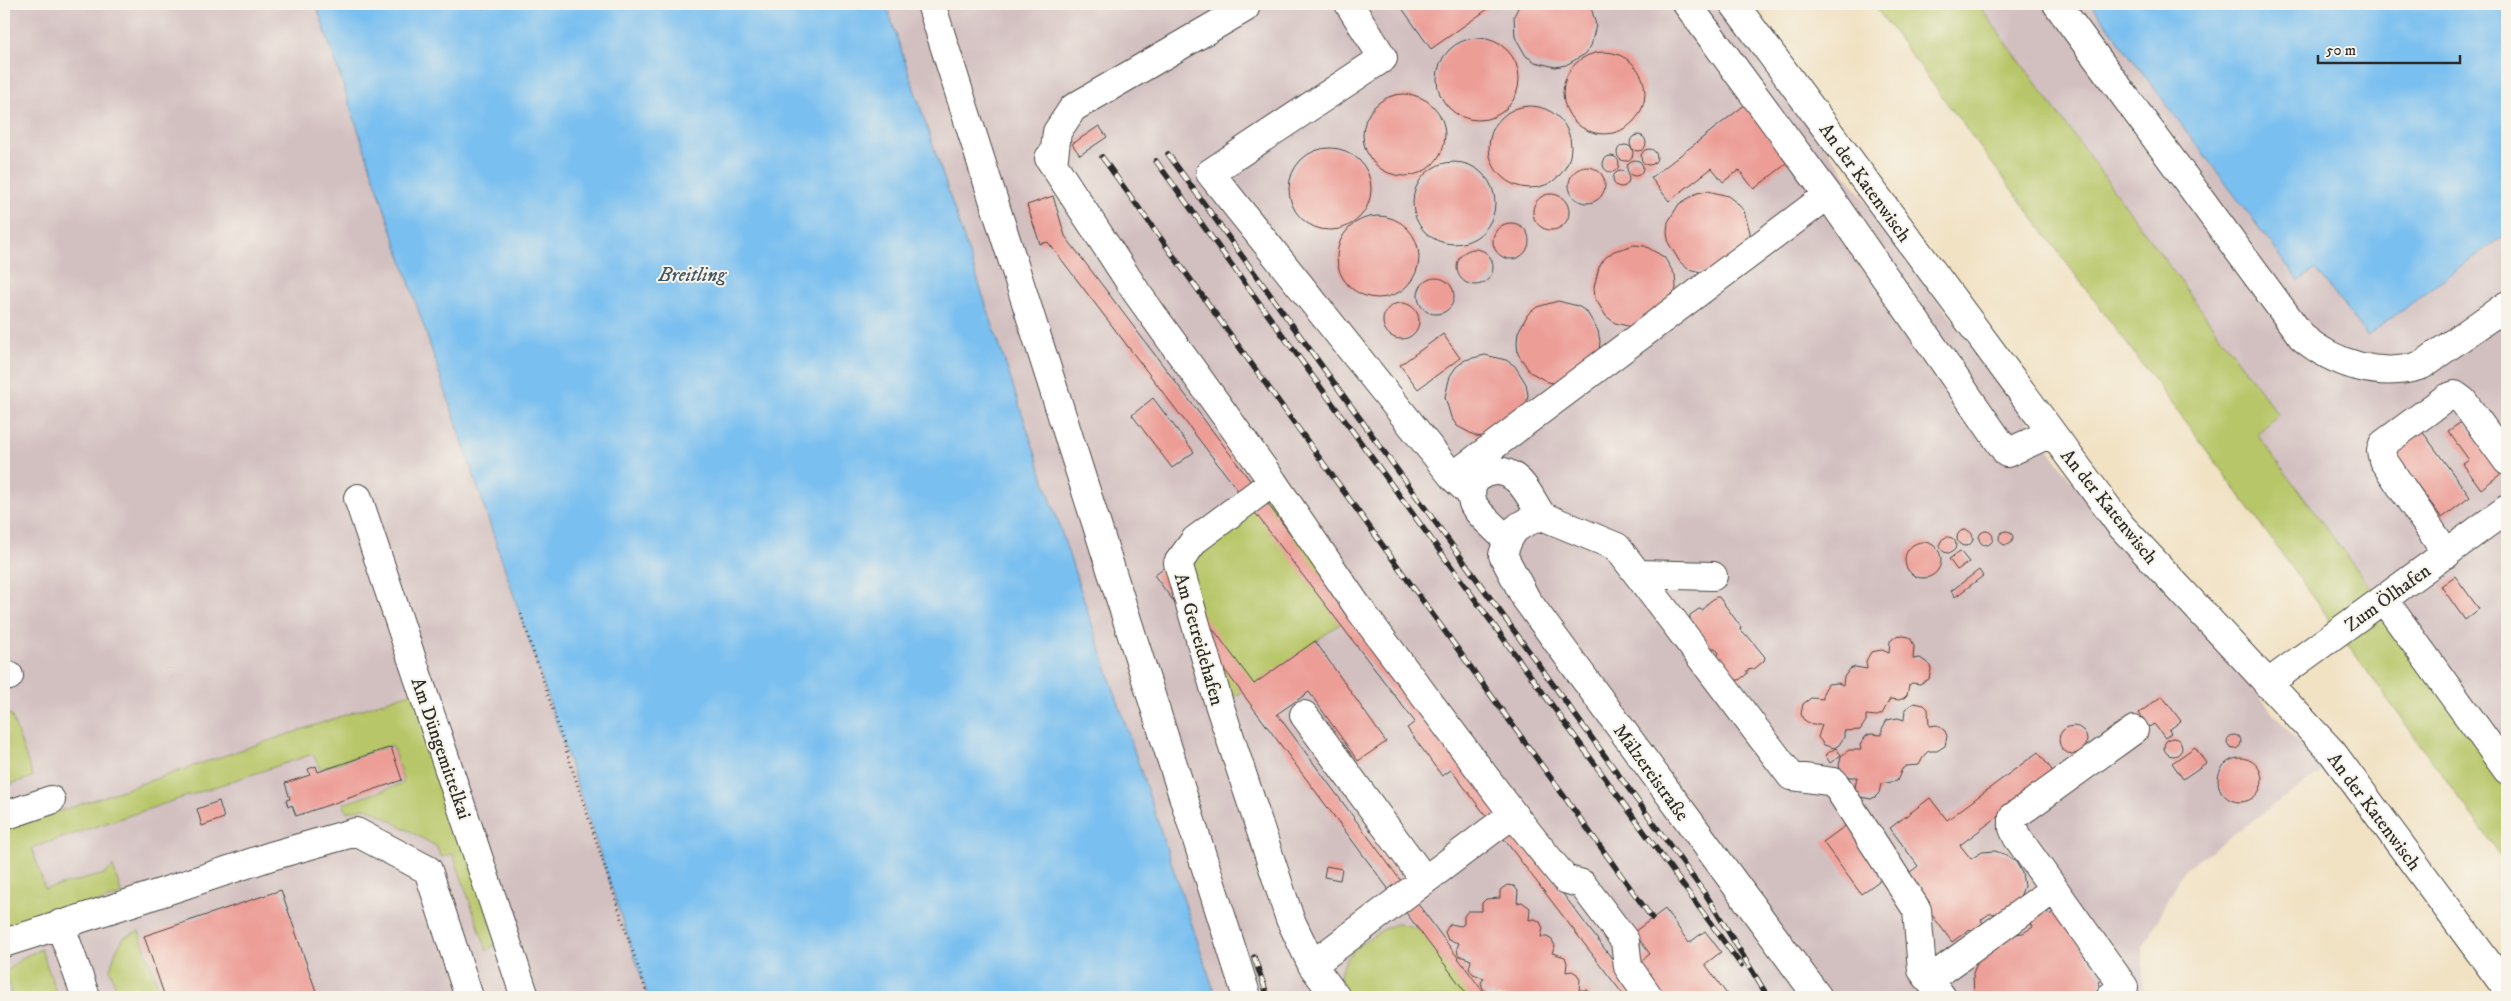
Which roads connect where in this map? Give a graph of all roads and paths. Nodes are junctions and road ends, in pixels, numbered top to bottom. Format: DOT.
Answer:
graph roads {
  1 [pos="931,4"];
  2 [pos="1349,4"];
  3 [pos="1687,4"];
  4 [pos="1734,4"];
  5 [pos="2057,4"];
  6 [pos="1245,8"];
  7 [pos="1828,195"];
  8 [pos="2507,305"];
  9 [pos="2051,433"];
  10 [pos="2507,461"];
  11 [pos="1273,482"];
  12 [pos="1461,485"];
  13 [pos="358,498"];
  14 [pos="2507,509"];
  15 [pos="1542,516"];
  16 [pos="1507,540"];
  17 [pos="2447,554"];
  18 [pos="1638,574"];
  19 [pos="1713,576"];
  20 [pos="2384,600"];
  21 [pos="521,614"];
  22 [pos="2267,684"];
  23 [pos="1304,715"];
  24 [pos="2134,730"];
  25 [pos="2507,770"];
  26 [pos="51,800"];
  27 [pos="1513,814"];
  28 [pos="4,816"];
  29 [pos="1424,879"];
  30 [pos="2054,889"];
  31 [pos="60,924"];
  32 [pos="4,943"];
  33 [pos="1312,965"];
  34 [pos="1935,988"];
  35 [pos="2507,990"];
  36 [pos="86,997"];
  37 [pos="469,997"];
  38 [pos="525,997"];
  39 [pos="648,997"];
  40 [pos="1246,997"];
  41 [pos="1336,997"];
  42 [pos="1649,997"];
  43 [pos="1818,997"];
  44 [pos="2110,997"];
  1 -- 40 [label="street"];
  2 -- 12 [label="street"];
  3 -- 7 [label="street"];
  4 -- 9 [label="street, An der Katenwisch"];
  5 -- 8 [label="street"];
  6 -- 11 [label="street"];
  7 -- 9 [label="street"];
  7 -- 12 [label="street"];
  9 -- 22 [label="street, An der Katenwisch"];
  10 -- 17 [label="street"];
  11 -- 27 [label="street"];
  11 -- 33 [label="street, Am Getreidehafen"];
  12 -- 15 [label="street"];
  12 -- 16 [label="street"];
  13 -- 38 [label="street, Am Düngemittelkai"];
  14 -- 17 [label="street, Zum Ölhafen"];
  15 -- 16 [label="street"];
  15 -- 18 [label="street"];
  16 -- 43 [label="street, Mälzereistraße"];
  17 -- 20 [label="street, Zum Ölhafen"];
  18 -- 19 [label="street"];
  18 -- 34 [label="street"];
  20 -- 22 [label="street, Zum Ölhafen"];
  20 -- 25 [label="street"];
  21 -- 39 [label="path"];
  22 -- 35 [label="street, An der Katenwisch"];
  23 -- 29 [label="street"];
  24 -- 30 [label="street"];
  26 -- 28 [label="street"];
  27 -- 29 [label="street"];
  27 -- 42 [label="street"];
  29 -- 33 [label="street"];
  30 -- 34 [label="street"];
  30 -- 44 [label="street"];
  31 -- 32 [label="street"];
  31 -- 36 [label="street"];
  31 -- 37 [label="street"];
  33 -- 41 [label="street, Am Getreidehafen"];
}
